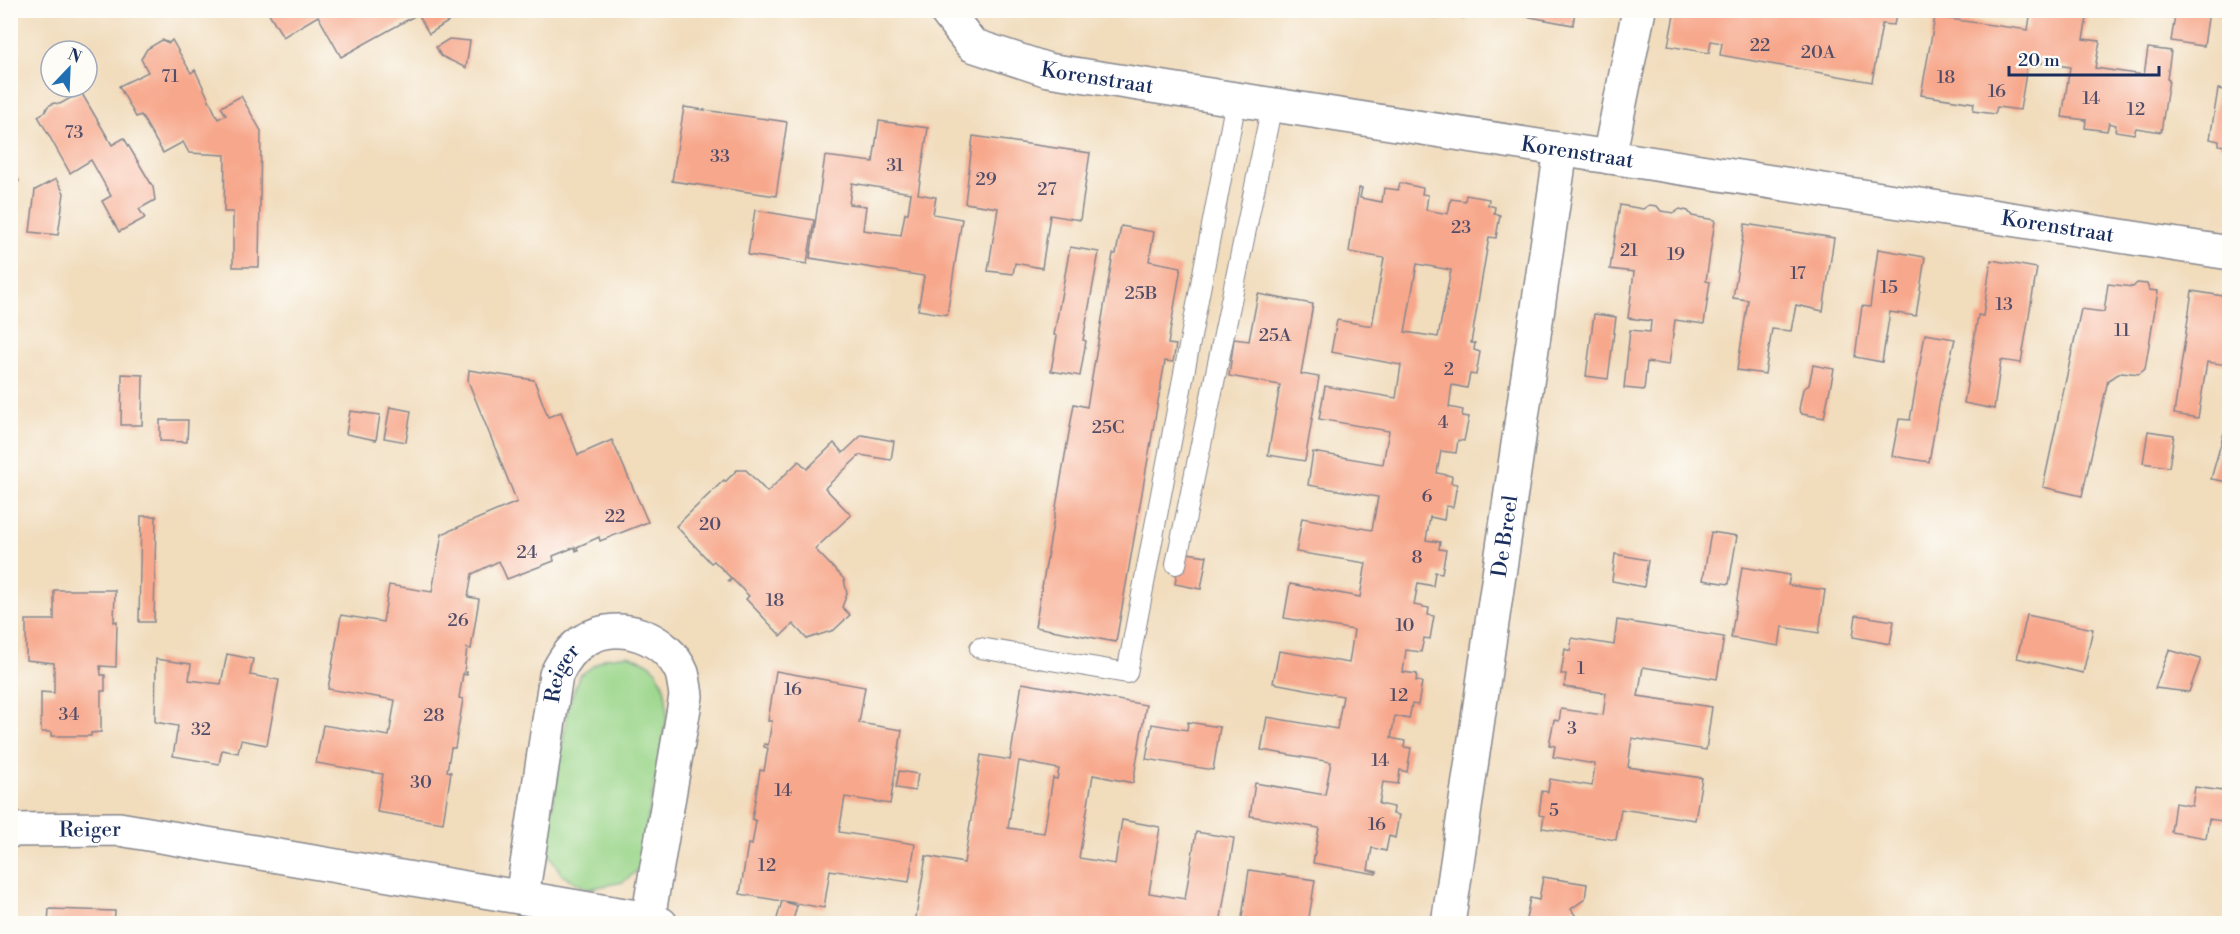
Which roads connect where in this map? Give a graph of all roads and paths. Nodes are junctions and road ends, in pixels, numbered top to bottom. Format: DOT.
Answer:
graph roads {
  1 [pos="945,10"];
  2 [pos="1639,10"];
  3 [pos="1236,100"];
  4 [pos="1272,105"];
  5 [pos="1561,150"];
  6 [pos="1609,157"];
  7 [pos="2229,253"];
  8 [pos="1176,564"];
  9 [pos="980,648"];
  10 [pos="10,831"];
  11 [pos="522,897"];
  12 [pos="655,921"];
  13 [pos="1448,924"];
  1 -- 3 [label="street, Korenstraat"];
  2 -- 6 [label="street"];
  3 -- 4 [label="street, Korenstraat"];
  3 -- 9 [label="lane"];
  4 -- 5 [label="street, Korenstraat"];
  4 -- 8 [label="lane"];
  5 -- 6 [label="street, Korenstraat"];
  5 -- 13 [label="street, De Breel"];
  6 -- 7 [label="street, Korenstraat"];
  10 -- 11 [label="street, Reiger"];
  11 -- 12 [label="street, Reiger"];
  11 -- 12 [label="street, Reiger"];
}
